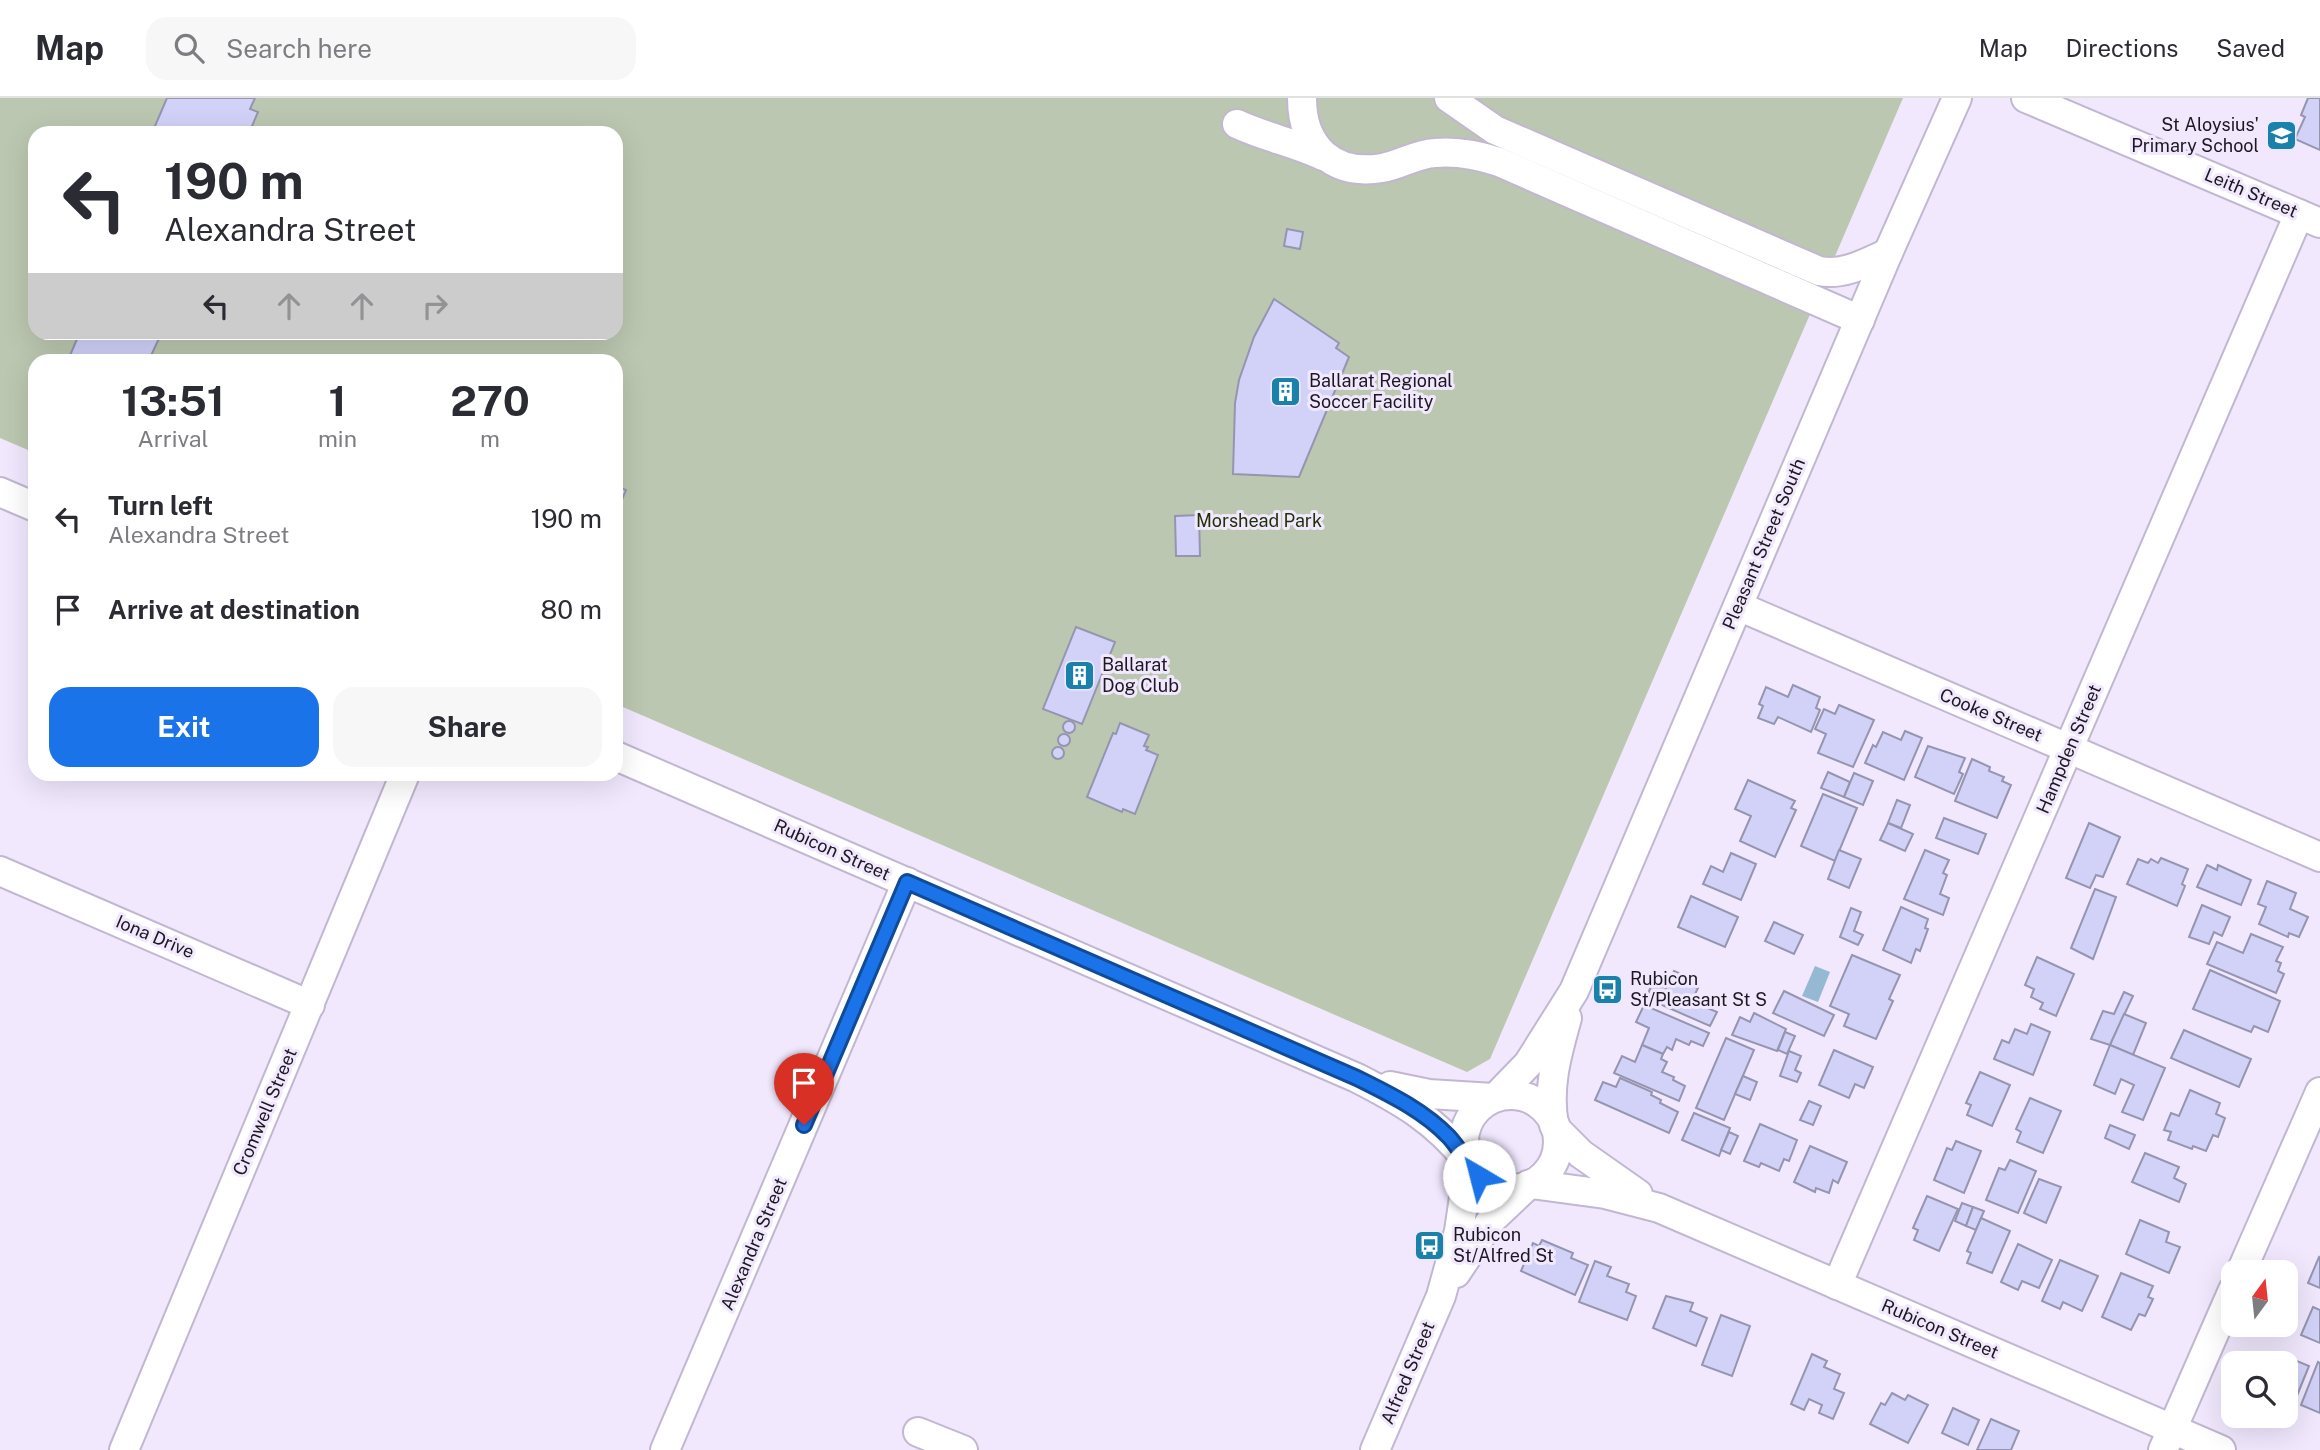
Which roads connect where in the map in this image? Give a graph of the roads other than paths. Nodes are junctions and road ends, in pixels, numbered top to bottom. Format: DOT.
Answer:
graph roads {
  1 [pos="1301,98"];
  2 [pos="1449,98"];
  3 [pos="1957,98"];
  4 [pos="2026,98"];
  5 [pos="1332,160"];
  6 [pos="1528,160"];
  7 [pos="2310,218"];
  8 [pos="1888,253"];
  9 [pos="1860,320"];
  10 [pos="0,492"];
  11 [pos="28,504"];
  12 [pos="1738,606"];
  13 [pos="2069,749"];
  14 [pos="623,759"];
  15 [pos="402,781"];
  16 [pos="2320,857"];
  17 [pos="0,871"];
  18 [pos="907,882"];
  19 [pos="1573,991"];
  20 [pos="310,1005"];
  21 [pos="1357,1078"];
  22 [pos="2320,1091"];
  23 [pos="1494,1098"];
  24 [pos="1555,1127"];
  25 [pos="1468,1162"];
  26 [pos="1530,1185"];
  27 [pos="1660,1208"];
  28 [pos="2246,1260"];
  29 [pos="1838,1285"];
  30 [pos="1441,1296"];
  31 [pos="2221,1318"];
  32 [pos="918,1432"];
  33 [pos="2168,1439"];
  34 [pos="124,1450"];
  35 [pos="665,1450"];
  36 [pos="963,1450"];
  37 [pos="1375,1450"];
  38 [pos="2221,1450"];
  1 -- 5 [label="street"];
  1 -- 5 [label="street"];
  2 -- 6 [label="street"];
  3 -- 8 [label="street, Pleasant Street South"];
  4 -- 7 [label="street, Leith Street"];
  5 -- 6 [label="street"];
  6 -- 8 [label="street"];
  6 -- 9 [label="street"];
  7 -- 13 [label="street, Hampden Street"];
  8 -- 9 [label="street, Pleasant Street South"];
  9 -- 12 [label="street, Pleasant Street South"];
  10 -- 11 [label="street"];
  12 -- 13 [label="street, Cooke Street"];
  12 -- 19 [label="street, Pleasant Street South"];
  13 -- 16 [label="street, Cooke Street"];
  13 -- 29 [label="street, Hampden Street"];
  14 -- 18 [label="street, Rubicon Street"];
  15 -- 20 [label="street, Cromwell Street"];
  17 -- 20 [label="street, Iona Drive"];
  18 -- 21 [label="street, Rubicon Street"];
  18 -- 35 [label="street, Alexandra Street"];
  19 -- 23 [label="street, Pleasant Street South"];
  19 -- 24 [label="street, Pleasant Street South"];
  20 -- 34 [label="street, Cromwell Street"];
  21 -- 23 [label="street, Rubicon Street"];
  21 -- 25 [label="street, Rubicon Street"];
  22 -- 28 [label="street"];
  23 -- 24 [label="street"];
  23 -- 25 [label="street"];
  24 -- 26 [label="street"];
  24 -- 27 [label="street, Rubicon Street"];
  25 -- 26 [label="street"];
  25 -- 30 [label="street, Alfred Street"];
  26 -- 27 [label="street, Rubicon Street"];
  26 -- 30 [label="street, Alfred Street"];
  27 -- 29 [label="street, Rubicon Street"];
  29 -- 33 [label="street, Rubicon Street"];
  30 -- 37 [label="street, Alfred Street"];
  31 -- 33 [label="street"];
  32 -- 36 [label="street"];
  33 -- 38 [label="street, Rubicon Street"];
}
